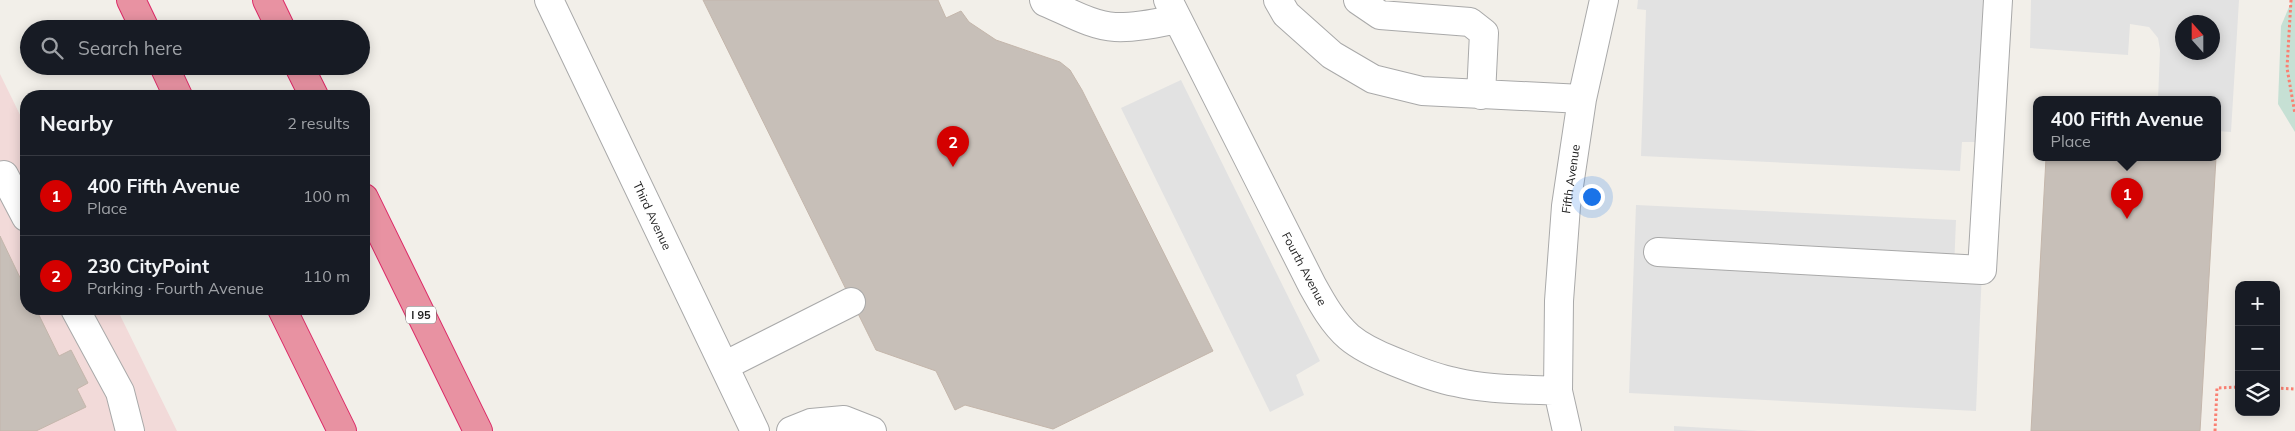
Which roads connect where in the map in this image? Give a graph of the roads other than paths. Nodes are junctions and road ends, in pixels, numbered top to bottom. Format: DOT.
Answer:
graph roads {
  1 [pos="131,0"];
  2 [pos="267,0"];
  3 [pos="549,0"];
  4 [pos="1044,0"];
  5 [pos="1278,0"];
  6 [pos="1358,0"];
  7 [pos="1604,0"];
  8 [pos="1998,0"];
  9 [pos="1173,9"];
  10 [pos="141,20"];
  11 [pos="277,20"];
  12 [pos="168,75"];
  13 [pos="304,75"];
  14 [pos="175,90"];
  15 [pos="311,90"];
  16 [pos="1481,95"];
  17 [pos="1582,99"];
  18 [pos="4,175"];
  19 [pos="20,206"];
  20 [pos="370,210"];
  21 [pos="1658,252"];
  22 [pos="851,302"];
  23 [pos="78,315"];
  24 [pos="285,315"];
  25 [pos="724,366"];
  26 [pos="1558,390"];
  27 [pos="130,431"];
  28 [pos="342,431"];
  29 [pos="478,431"];
  30 [pos="756,431"];
  31 [pos="791,431"];
  32 [pos="872,431"];
  33 [pos="1567,431"];
  1 -- 10 [label="highway"];
  2 -- 11 [label="highway"];
  3 -- 25 [label="street, Third Avenue"];
  4 -- 9 [label="street"];
  5 -- 16 [label="street"];
  6 -- 16 [label="street"];
  7 -- 17 [label="street, Fifth Avenue"];
  8 -- 21 [label="street"];
  9 -- 26 [label="street, Fourth Avenue"];
  12 -- 14 [label="highway"];
  13 -- 15 [label="highway"];
  16 -- 17 [label="street"];
  17 -- 26 [label="street, Fifth Avenue"];
  18 -- 19 [label="street"];
  20 -- 29 [label="highway, I 95"];
  22 -- 25 [label="street"];
  23 -- 27 [label="street"];
  24 -- 28 [label="highway"];
  25 -- 30 [label="street, Third Avenue"];
  26 -- 33 [label="street, Fifth Avenue"];
  31 -- 32 [label="street"];
}
